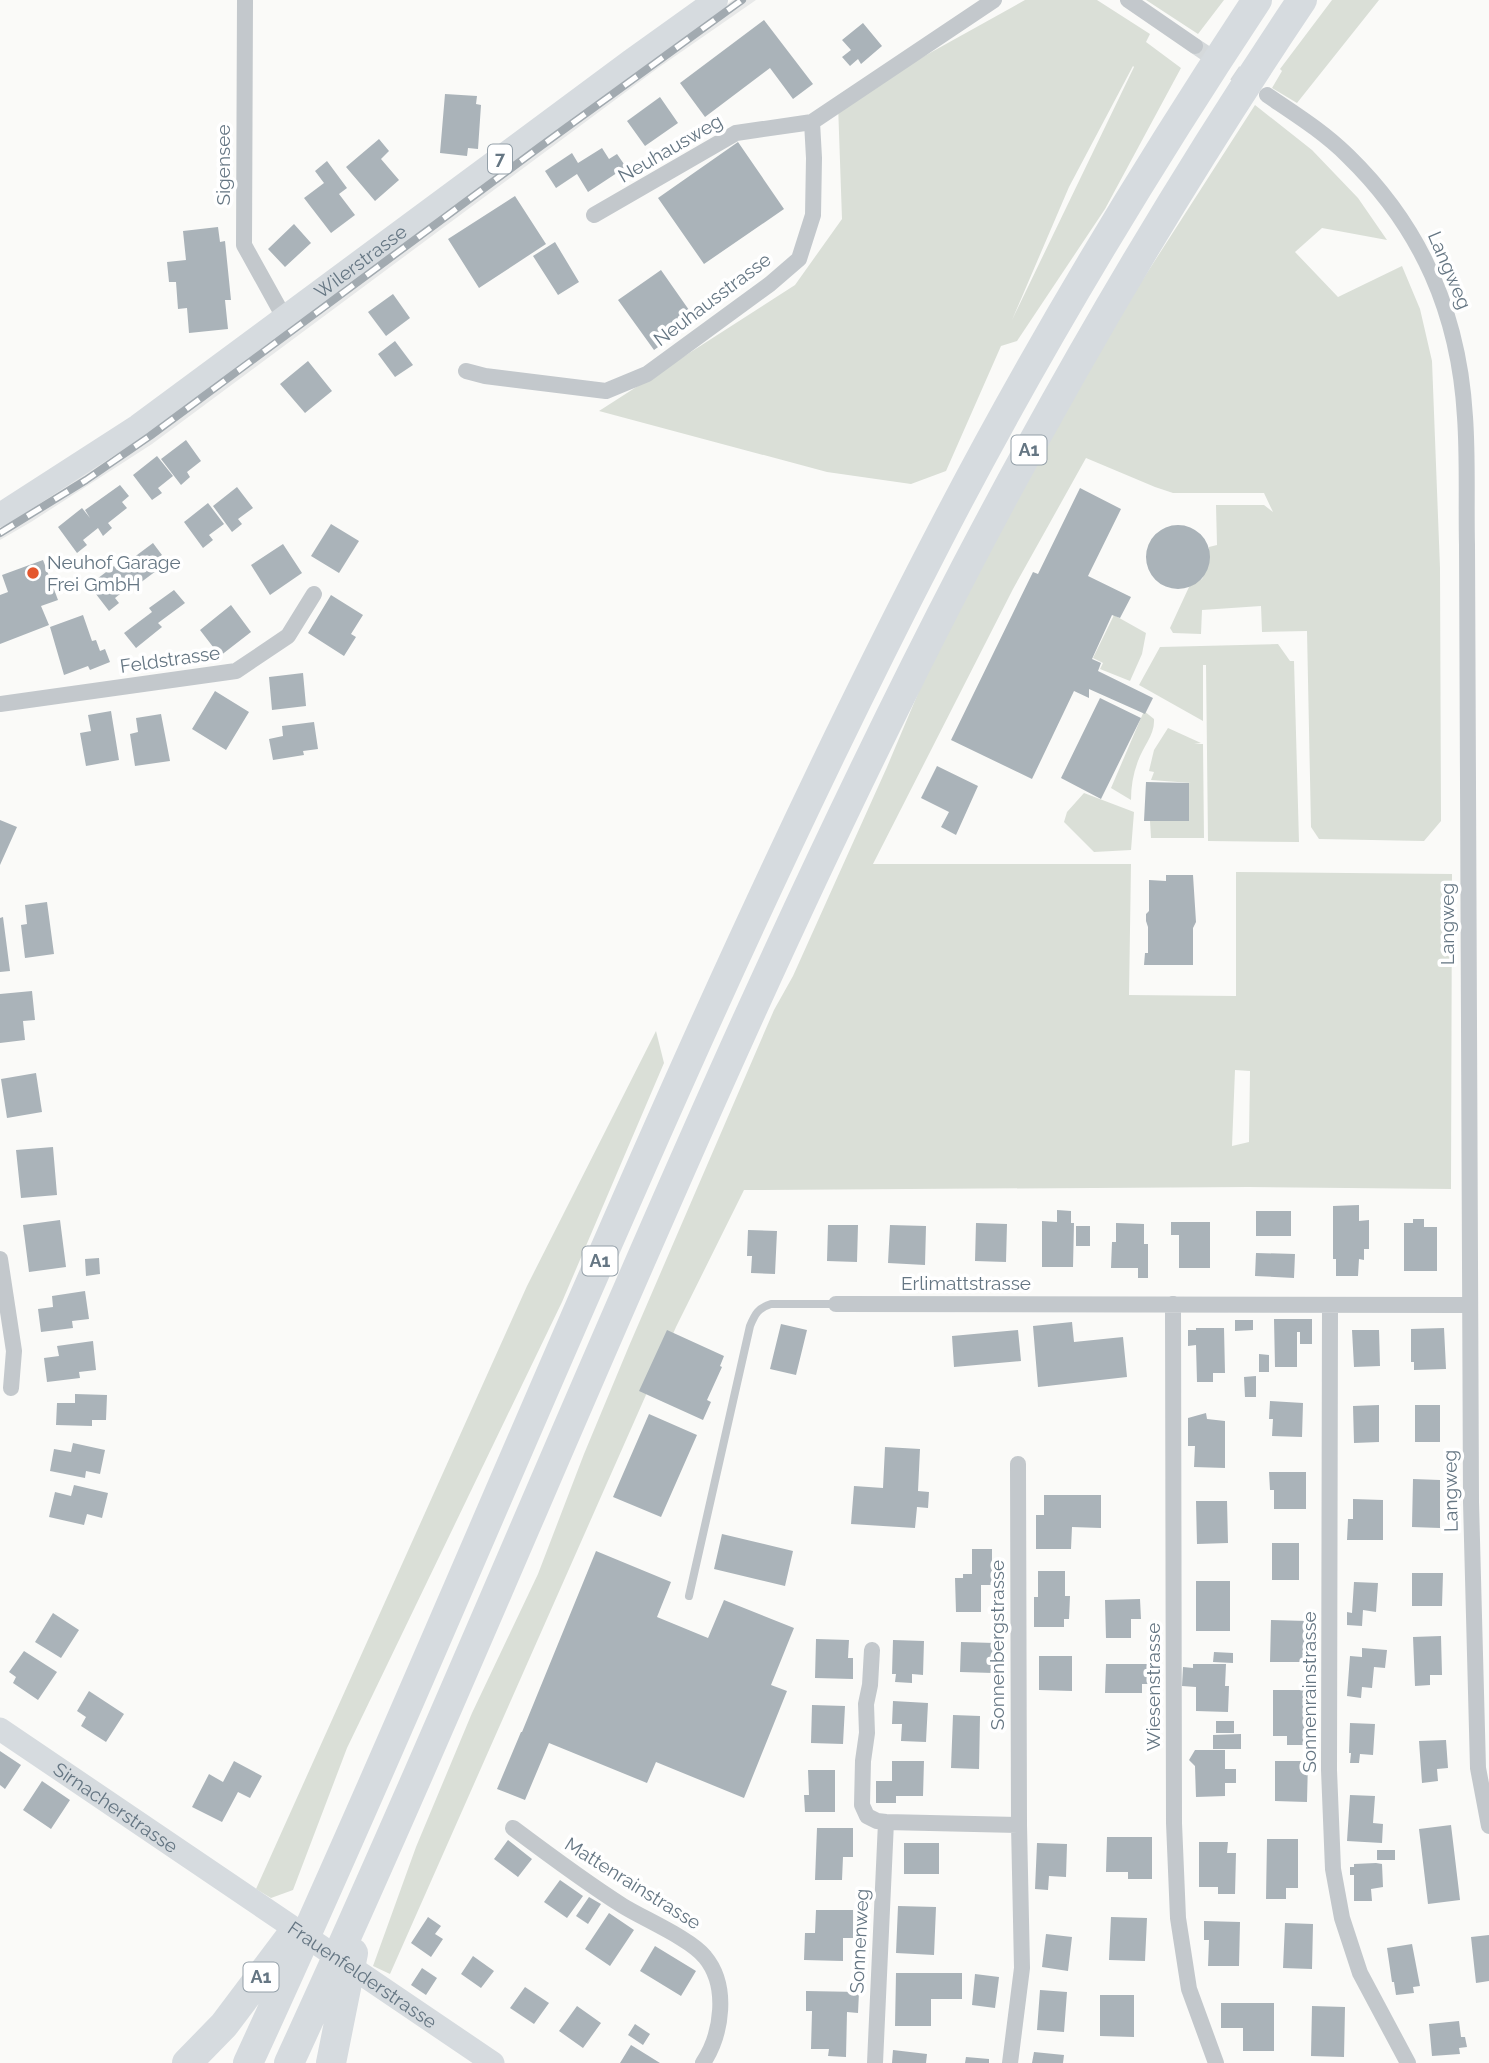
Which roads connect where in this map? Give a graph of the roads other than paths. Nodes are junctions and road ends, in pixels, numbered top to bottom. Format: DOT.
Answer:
graph roads {
  1 [pos="245,0"];
  2 [pos="716,0"];
  3 [pos="993,0"];
  4 [pos="1128,0"];
  5 [pos="1257,0"];
  6 [pos="1301,0"];
  7 [pos="1195,46"];
  8 [pos="1267,95"];
  9 [pos="812,121"];
  10 [pos="594,215"];
  11 [pos="285,319"];
  12 [pos="466,371"];
  13 [pos="0,515"];
  14 [pos="314,594"];
  15 [pos="0,704"];
  16 [pos="0,1259"];
  17 [pos="836,1304"];
  18 [pos="1173,1304"];
  19 [pos="1470,1305"];
  20 [pos="1330,1306"];
  21 [pos="11,1388"];
  22 [pos="1018,1464"];
  23 [pos="689,1596"];
  24 [pos="872,1650"];
  25 [pos="0,1729"];
  26 [pos="886,1822"];
  27 [pos="1019,1825"];
  28 [pos="1489,1826"];
  29 [pos="513,1828"];
  30 [pos="232,1885"];
  31 [pos="328,1886"];
  32 [pos="366,1895"];
  33 [pos="187,2063"];
  34 [pos="248,2063"];
  35 [pos="289,2063"];
  36 [pos="331,2063"];
  37 [pos="493,2063"];
  38 [pos="703,2063"];
  39 [pos="875,2063"];
  40 [pos="1010,2063"];
  41 [pos="1216,2063"];
  42 [pos="1408,2063"];
  1 -- 11 [label="street, Sigensee"];
  2 -- 11 [label="main road, Wilerstrasse / 7"];
  3 -- 9 [label="street"];
  4 -- 7 [label="street"];
  5 -- 31 [label="highway, A1"];
  6 -- 32 [label="highway, A1"];
  8 -- 19 [label="street, Langweg"];
  9 -- 10 [label="street, Neuhausweg"];
  9 -- 12 [label="street, Neuhausstrasse"];
  11 -- 13 [label="main road, Wilerstrasse / 7"];
  14 -- 15 [label="street, Feldstrasse"];
  16 -- 21 [label="street"];
  17 -- 18 [label="street, Erlimattstrasse"];
  17 -- 23 [label="lane, Erlimattstrasse"];
  18 -- 20 [label="street, Erlimattstrasse"];
  18 -- 41 [label="street, Wiesenstrasse"];
  19 -- 20 [label="street, Erlimattstrasse"];
  19 -- 28 [label="street, Langweg"];
  20 -- 42 [label="street, Sonnenrainstrasse"];
  22 -- 27 [label="street, Sonnenbergstrasse"];
  24 -- 26 [label="street"];
  25 -- 30 [label="street, Sirnacherstrasse"];
  26 -- 27 [label="street"];
  26 -- 39 [label="street, Sonnenweg"];
  27 -- 40 [label="street, Sonnenbergstrasse"];
  29 -- 38 [label="street, Mattenrainstrasse"];
  30 -- 37 [label="street, Frauenfelderstrasse"];
  31 -- 33 [label="highway, A1"];
  31 -- 34 [label="highway, A1"];
  32 -- 35 [label="highway, A1"];
  32 -- 36 [label="highway, A1"];
}
